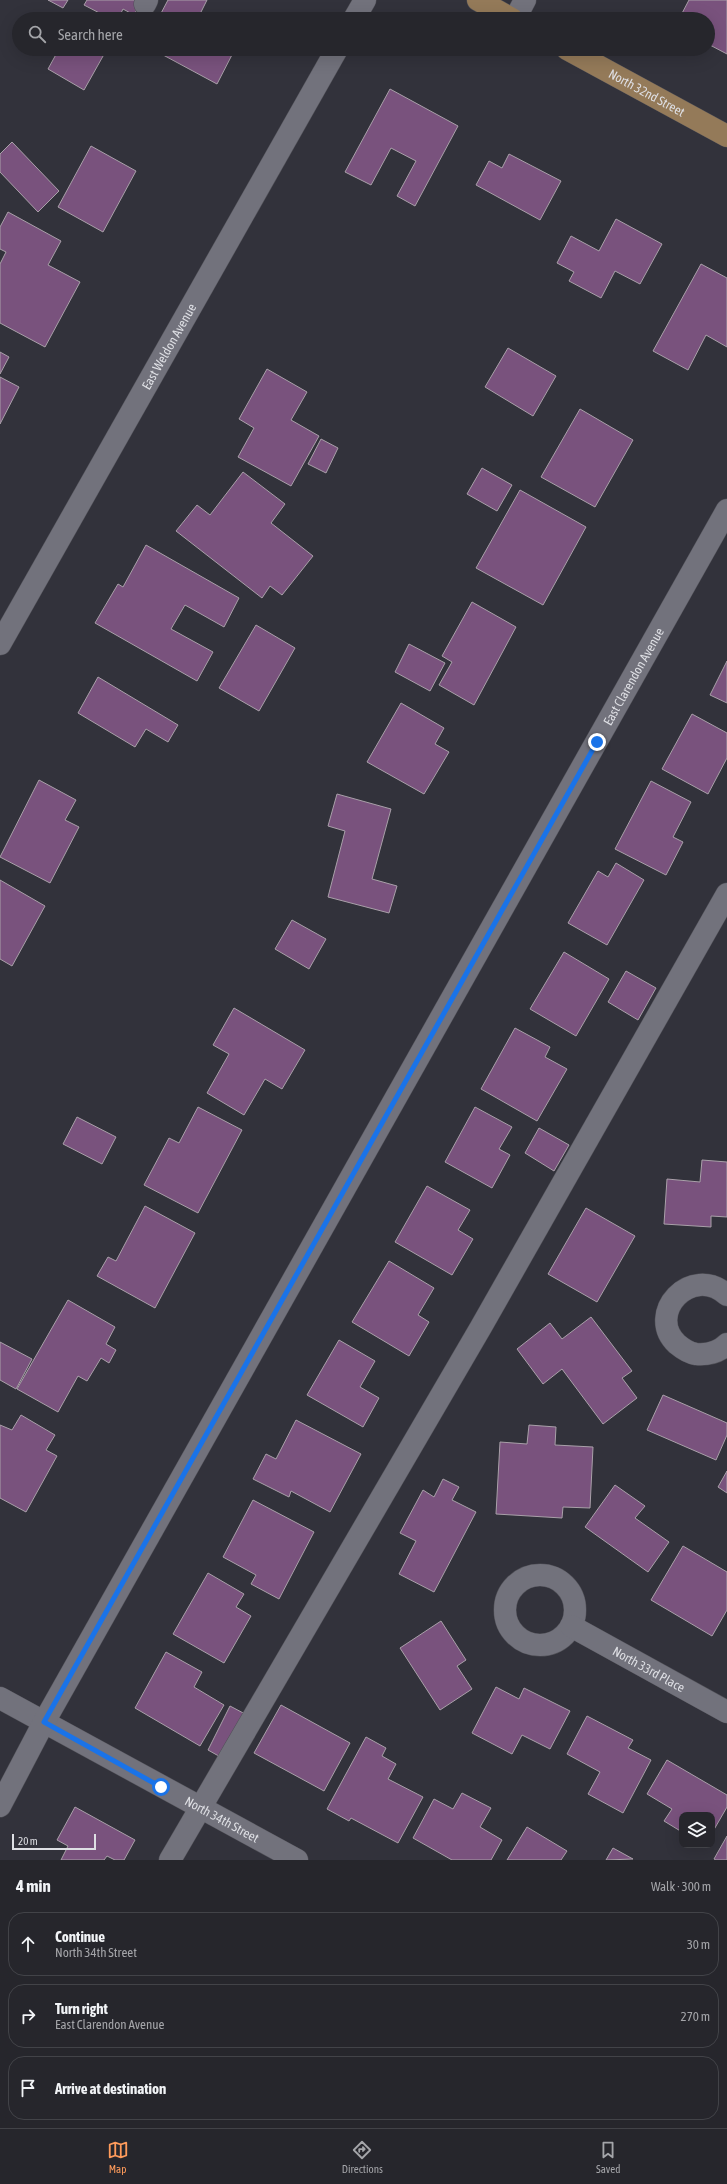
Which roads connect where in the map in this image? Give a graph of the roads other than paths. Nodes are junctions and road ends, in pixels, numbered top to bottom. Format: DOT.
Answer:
graph roads {
  1 [pos="365,0"];
  2 [pos="478,0"];
  3 [pos="525,0"];
  4 [pos="358,12"];
  5 [pos="501,12"];
  6 [pos="518,12"];
  7 [pos="333,56"];
  8 [pos="580,56"];
  9 [pos="727,136"];
  10 [pos="727,510"];
  11 [pos="0,644"];
  12 [pos="727,894"];
  13 [pos="727,1295"];
  14 [pos="727,1344"];
  15 [pos="571,1626"];
  16 [pos="0,1698"];
  17 [pos="727,1712"];
  18 [pos="44,1722"];
  19 [pos="0,1806"];
  20 [pos="201,1809"];
  21 [pos="170,1860"];
  22 [pos="297,1860"];
  1 -- 4 [label="street"];
  2 -- 5 [label="main road"];
  3 -- 6 [label="street"];
  7 -- 11 [label="street, East Weldon Avenue"];
  8 -- 9 [label="main road, North 32nd Street"];
  10 -- 18 [label="street, East Clarendon Avenue"];
  12 -- 20 [label="street"];
  13 -- 14 [label="street"];
  15 -- 17 [label="street, North 33rd Place"];
  16 -- 18 [label="street, North 34th Street"];
  18 -- 19 [label="street, East Clarendon Avenue"];
  18 -- 20 [label="street, North 34th Street"];
  20 -- 21 [label="street"];
  20 -- 22 [label="street, North 34th Street"];
}
